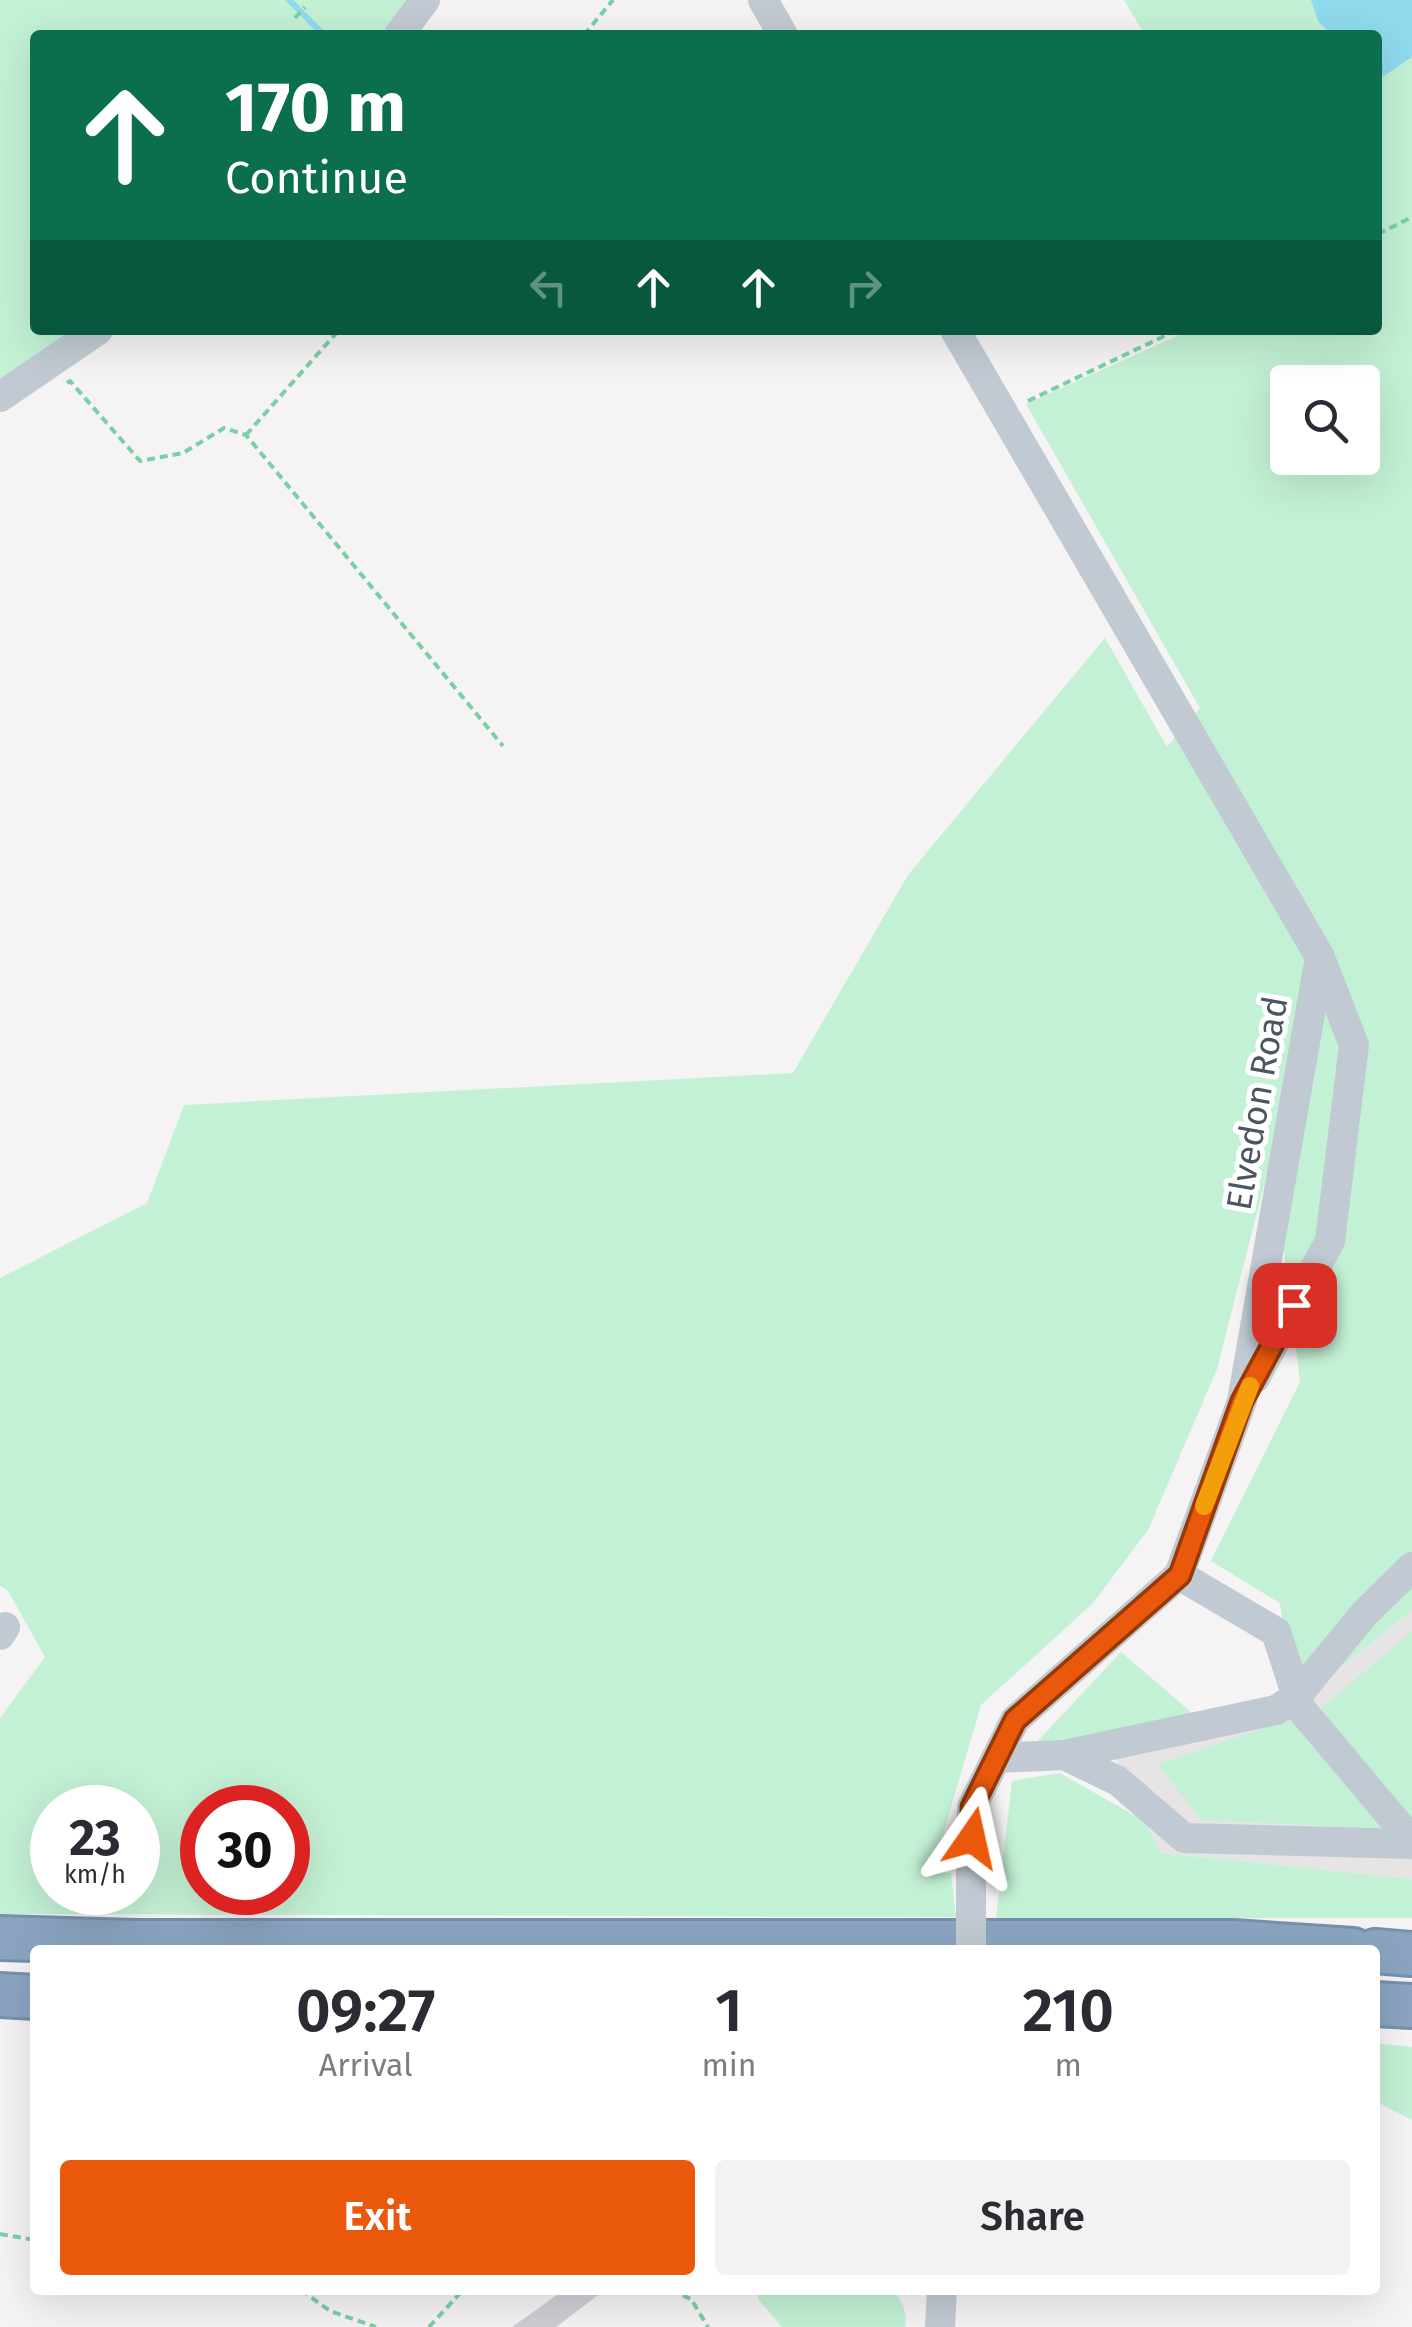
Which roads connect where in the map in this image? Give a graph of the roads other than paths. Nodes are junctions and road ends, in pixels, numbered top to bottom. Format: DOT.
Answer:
graph roads {
  1 [pos="425,0"];
  2 [pos="763,0"];
  3 [pos="403,30"];
  4 [pos="780,30"];
  5 [pos="91,335"];
  6 [pos="958,335"];
  7 [pos="0,396"];
  8 [pos="1320,958"];
  9 [pos="1242,1401"];
  10 [pos="1412,1567"];
  11 [pos="1180,1575"];
  12 [pos="1296,1698"];
  13 [pos="1142,1739"];
  14 [pos="1064,1755"];
  15 [pos="996,1758"];
  16 [pos="1149,1808"];
  17 [pos="1412,1842"];
  18 [pos="0,1938"];
  19 [pos="971,1945"];
  20 [pos="1278,1945"];
  21 [pos="1380,1952"];
  22 [pos="1412,1954"];
  23 [pos="0,1995"];
  24 [pos="30,1997"];
  25 [pos="1380,2004"];
  26 [pos="1412,2006"];
  27 [pos="942,2295"];
  28 [pos="940,2327"];
  1 -- 3 [label="street"];
  2 -- 4 [label="street"];
  5 -- 7 [label="street"];
  6 -- 8 [label="street, Elvedon Road"];
  8 -- 9 [label="street, Elvedon Road"];
  8 -- 9 [label="street"];
  9 -- 11 [label="street, Elvedon Road"];
  10 -- 12 [label="street"];
  11 -- 12 [label="street"];
  11 -- 15 [label="street, Elvedon Road"];
  12 -- 13 [label="street"];
  12 -- 17 [label="street"];
  13 -- 14 [label="street"];
  13 -- 16 [label="street"];
  14 -- 15 [label="street"];
  14 -- 16 [label="street"];
  15 -- 19 [label="street, Elvedon Road, bridge"];
  16 -- 17 [label="street"];
  18 -- 20 [label="highway"];
  21 -- 22 [label="highway"];
  23 -- 24 [label="highway"];
  25 -- 26 [label="highway"];
  27 -- 28 [label="street"];
}
